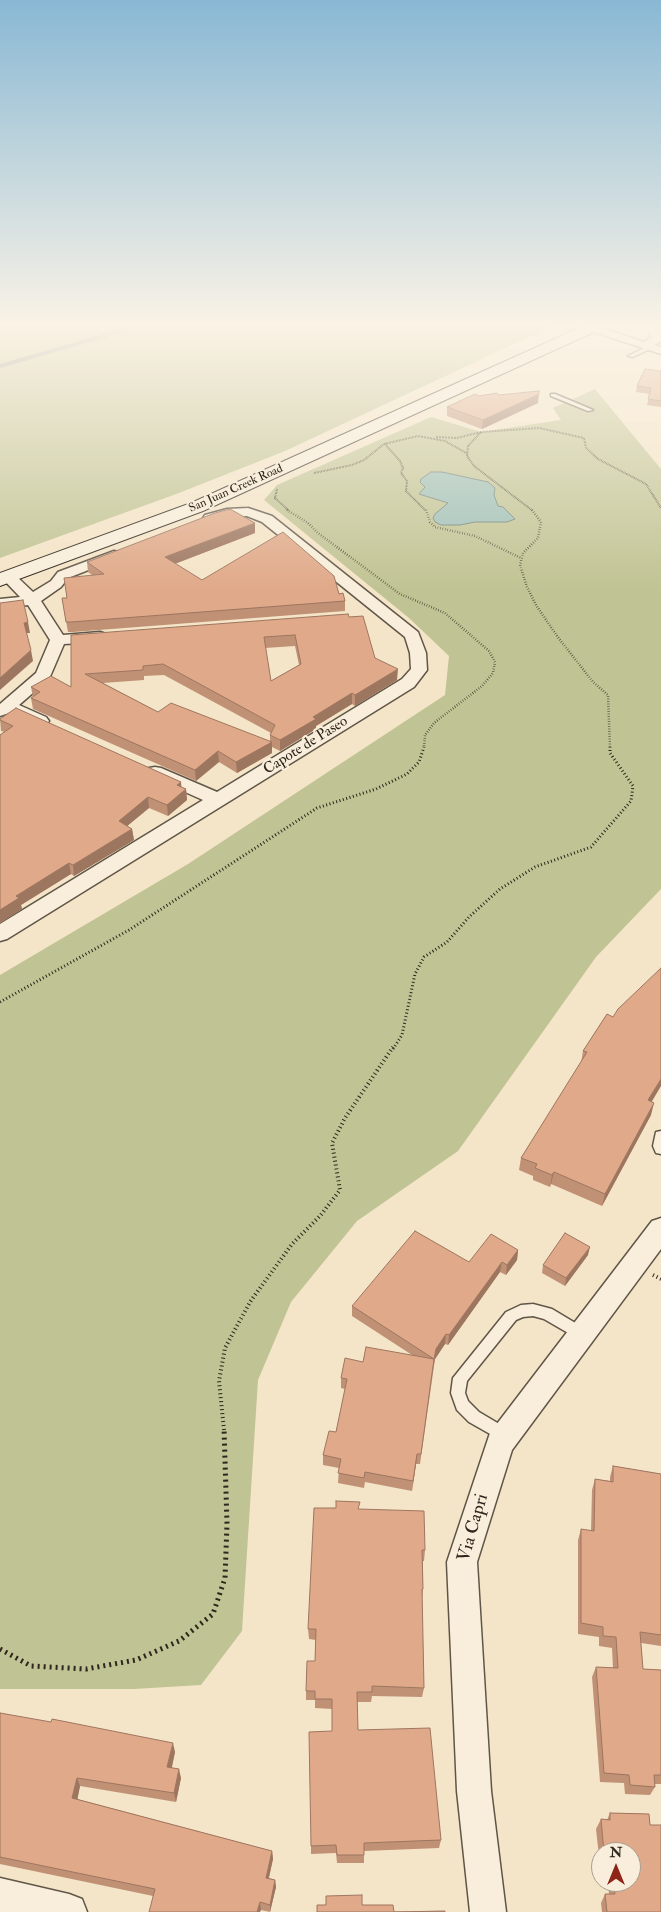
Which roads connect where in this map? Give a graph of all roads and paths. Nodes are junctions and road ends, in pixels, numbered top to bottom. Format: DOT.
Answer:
graph roads {
  1 [pos="406,412"];
  2 [pos="481,432"];
  3 [pos="418,436"];
  4 [pos="384,444"];
  5 [pos="468,453"];
  6 [pos="306,474"];
  7 [pos="282,485"];
  8 [pos="661,508"];
  9 [pos="192,524"];
  10 [pos="130,548"];
  11 [pos="521,558"];
  12 [pos="5,578"];
  13 [pos="32,600"];
  14 [pos="0,604"];
  15 [pos="389,615"];
  16 [pos="369,617"];
  17 [pos="116,635"];
  18 [pos="58,640"];
  19 [pos="4,709"];
  20 [pos="54,727"];
  21 [pos="136,763"];
  22 [pos="218,800"];
  23 [pos="0,934"];
  24 [pos="0,1002"];
  25 [pos="661,1136"];
  26 [pos="661,1149"];
  27 [pos="661,1229"];
  28 [pos="582,1335"];
  29 [pos="506,1436"];
  30 [pos="0,1649"];
  31 [pos="0,1896"];
  32 [pos="69,1912"];
  33 [pos="488,1912"];
  1 -- 12 [label="main road, San Juan Creek Road"];
  2 -- 3 [label="path"];
  2 -- 5 [label="path"];
  2 -- 8 [label="path"];
  3 -- 4 [label="path"];
  3 -- 5 [label="path"];
  4 -- 6 [label="path"];
  4 -- 11 [label="path"];
  5 -- 11 [label="path"];
  7 -- 24 [label="path"];
  9 -- 15 [label="street, Capote de Paseo"];
  10 -- 13 [label="street"];
  11 -- 30 [label="path"];
  12 -- 13 [label="street"];
  13 -- 14 [label="street"];
  13 -- 18 [label="street"];
  15 -- 16 [label="street"];
  15 -- 22 [label="street, Capote de Paseo"];
  17 -- 18 [label="street"];
  18 -- 19 [label="street"];
  19 -- 20 [label="street"];
  21 -- 22 [label="street"];
  22 -- 23 [label="street, Capote de Paseo"];
  25 -- 26 [label="lane"];
  27 -- 28 [label="street, Via Capri"];
  28 -- 29 [label="street, Via Capri"];
  28 -- 29 [label="lane"];
  29 -- 33 [label="street, Via Capri"];
  31 -- 32 [label="street"];
}
